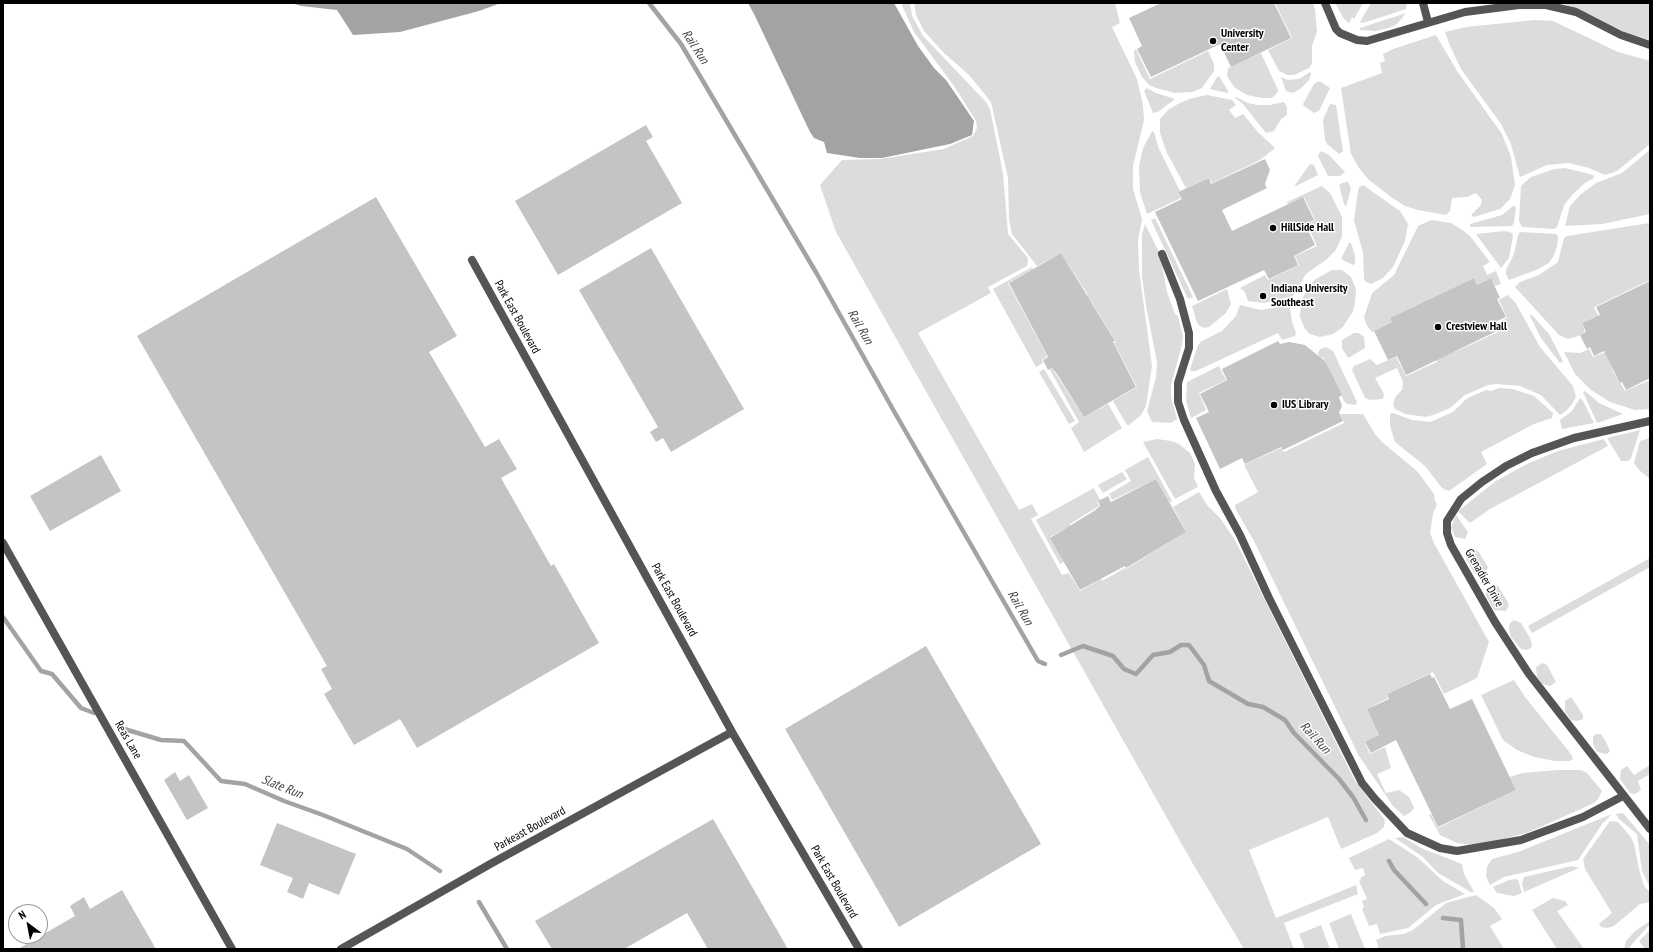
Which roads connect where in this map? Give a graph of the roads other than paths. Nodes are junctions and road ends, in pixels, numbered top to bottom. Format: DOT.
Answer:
graph roads {
  1 [pos="1325,3"];
  2 [pos="1423,3"];
  3 [pos="1428,22"];
  4 [pos="1650,45"];
  5 [pos="1162,254"];
  6 [pos="472,260"];
  7 [pos="1650,421"];
  8 [pos="3,543"];
  9 [pos="732,732"];
  10 [pos="1623,796"];
  11 [pos="1650,830"];
  12 [pos="232,949"];
  13 [pos="340,949"];
  14 [pos="859,949"];
  1 -- 3 [label="street"];
  2 -- 3 [label="street"];
  3 -- 4 [label="street"];
  5 -- 10 [label="street"];
  6 -- 9 [label="street, Park East Boulevard"];
  7 -- 10 [label="street, Grenadier Drive"];
  8 -- 12 [label="street, Reas Lane"];
  9 -- 13 [label="street, Parkeast Boulevard"];
  9 -- 14 [label="street, Park East Boulevard"];
  10 -- 11 [label="street, Grenadier Drive"];
}
